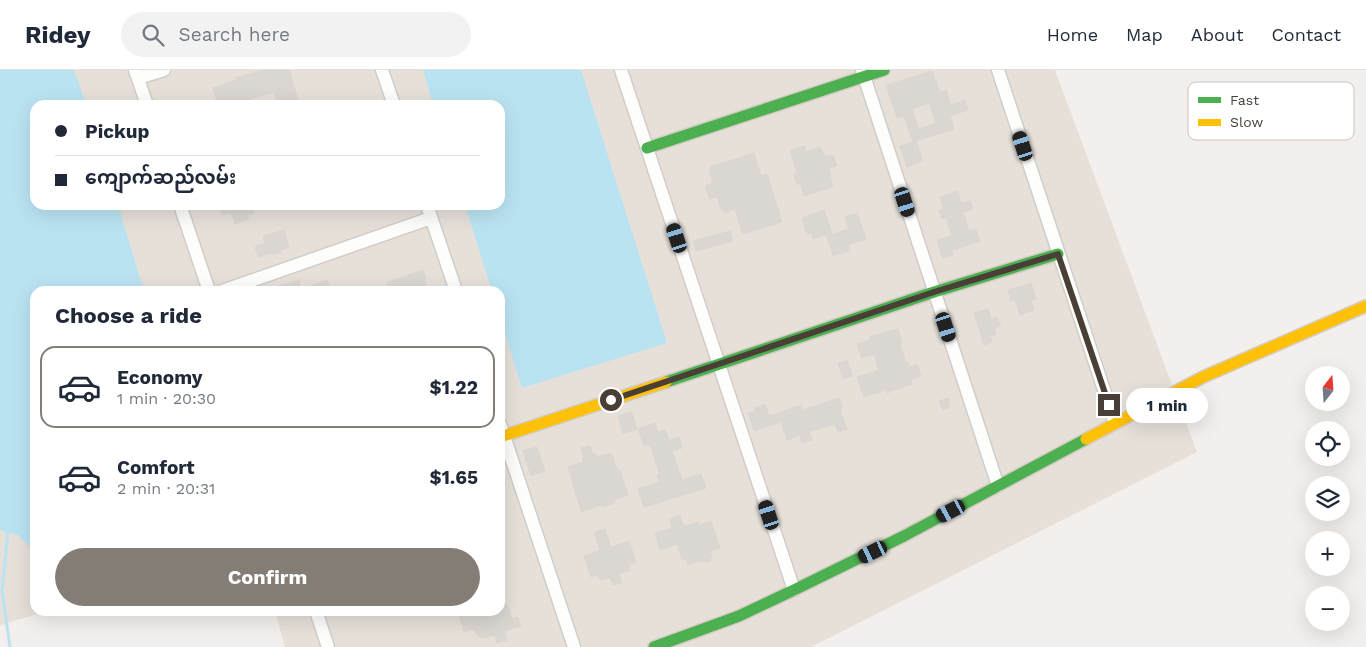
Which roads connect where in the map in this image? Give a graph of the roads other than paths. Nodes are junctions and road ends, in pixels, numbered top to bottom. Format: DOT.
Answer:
graph roads {
  1 [pos="164,70"];
  2 [pos="382,70"];
  3 [pos="620,70"];
  4 [pos="884,70"];
  5 [pos="998,70"];
  6 [pos="862,73"];
  7 [pos="137,74"];
  8 [pos="145,100"];
  9 [pos="392,100"];
  10 [pos="647,148"];
  11 [pos="182,210"];
  12 [pos="429,210"];
  13 [pos="431,218"];
  14 [pos="1058,254"];
  15 [pos="207,286"];
  16 [pos="236,286"];
  17 [pos="454,286"];
  18 [pos="934,292"];
  19 [pos="1366,306"];
  20 [pos="719,364"];
  21 [pos="1115,424"];
  22 [pos="505,431"];
  23 [pos="505,444"];
  24 [pos="998,486"];
  25 [pos="794,590"];
  26 [pos="318,616"];
  27 [pos="328,647"];
  28 [pos="574,647"];
  29 [pos="654,647"];
  1 -- 7 [label="street"];
  2 -- 9 [label="street"];
  3 -- 10 [label="street"];
  4 -- 6 [label="street"];
  5 -- 14 [label="street"];
  6 -- 10 [label="street"];
  6 -- 18 [label="street"];
  7 -- 8 [label="street"];
  10 -- 20 [label="street"];
  11 -- 15 [label="street"];
  12 -- 13 [label="street"];
  13 -- 16 [label="street"];
  13 -- 17 [label="street"];
  14 -- 18 [label="street"];
  14 -- 21 [label="street"];
  18 -- 20 [label="street"];
  18 -- 24 [label="street"];
  19 -- 21 [label="street"];
  20 -- 22 [label="street"];
  20 -- 25 [label="street"];
  21 -- 24 [label="street"];
  23 -- 28 [label="street"];
  24 -- 25 [label="street"];
  25 -- 29 [label="street"];
  26 -- 27 [label="street"];
}
